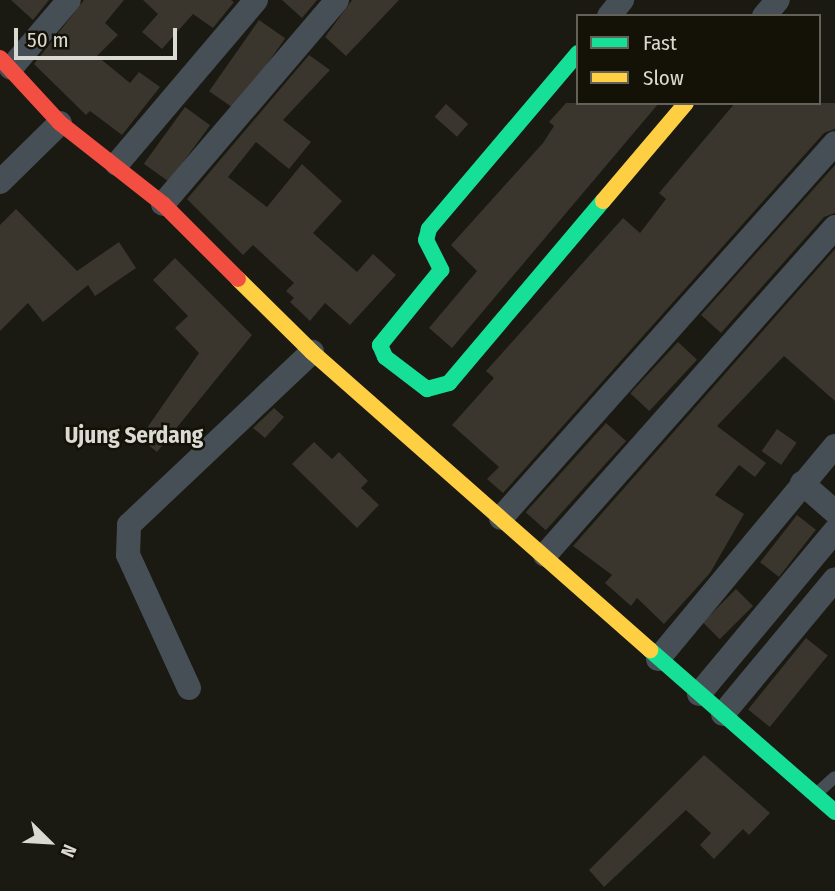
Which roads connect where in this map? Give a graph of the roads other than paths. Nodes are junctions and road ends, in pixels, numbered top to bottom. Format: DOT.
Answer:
graph roads {
  1 [pos="69,0"];
  2 [pos="256,0"];
  3 [pos="337,0"];
  4 [pos="622,0"];
  5 [pos="778,0"];
  6 [pos="611,14"];
  7 [pos="766,14"];
  8 [pos="576,55"];
  9 [pos="6,63"];
  10 [pos="680,105"];
  11 [pos="60,123"];
  12 [pos="835,143"];
  13 [pos="117,164"];
  14 [pos="0,182"];
  15 [pos="163,204"];
  16 [pos="835,227"];
  17 [pos="312,352"];
  18 [pos="835,446"];
  19 [pos="802,483"];
  20 [pos="835,512"];
  21 [pos="501,518"];
  22 [pos="835,531"];
  23 [pos="545,555"];
  24 [pos="835,579"];
  25 [pos="658,659"];
  26 [pos="188,688"];
  27 [pos="699,694"];
  28 [pos="723,714"];
  29 [pos="835,777"];
  30 [pos="816,794"];
  31 [pos="835,812"];
  1 -- 9 [label="street"];
  2 -- 13 [label="street"];
  3 -- 15 [label="street"];
  4 -- 6 [label="street"];
  5 -- 7 [label="street"];
  8 -- 10 [label="main road"];
  9 -- 11 [label="main road"];
  11 -- 13 [label="main road"];
  11 -- 14 [label="street"];
  12 -- 21 [label="street"];
  13 -- 15 [label="main road"];
  15 -- 17 [label="main road"];
  16 -- 23 [label="street"];
  17 -- 21 [label="main road"];
  17 -- 26 [label="street"];
  18 -- 19 [label="street"];
  19 -- 20 [label="street"];
  19 -- 25 [label="street"];
  21 -- 23 [label="main road"];
  22 -- 27 [label="street"];
  23 -- 25 [label="main road"];
  24 -- 28 [label="street"];
  25 -- 27 [label="main road"];
  27 -- 28 [label="main road"];
  28 -- 30 [label="main road"];
  29 -- 30 [label="lane"];
  30 -- 31 [label="main road"];
}
